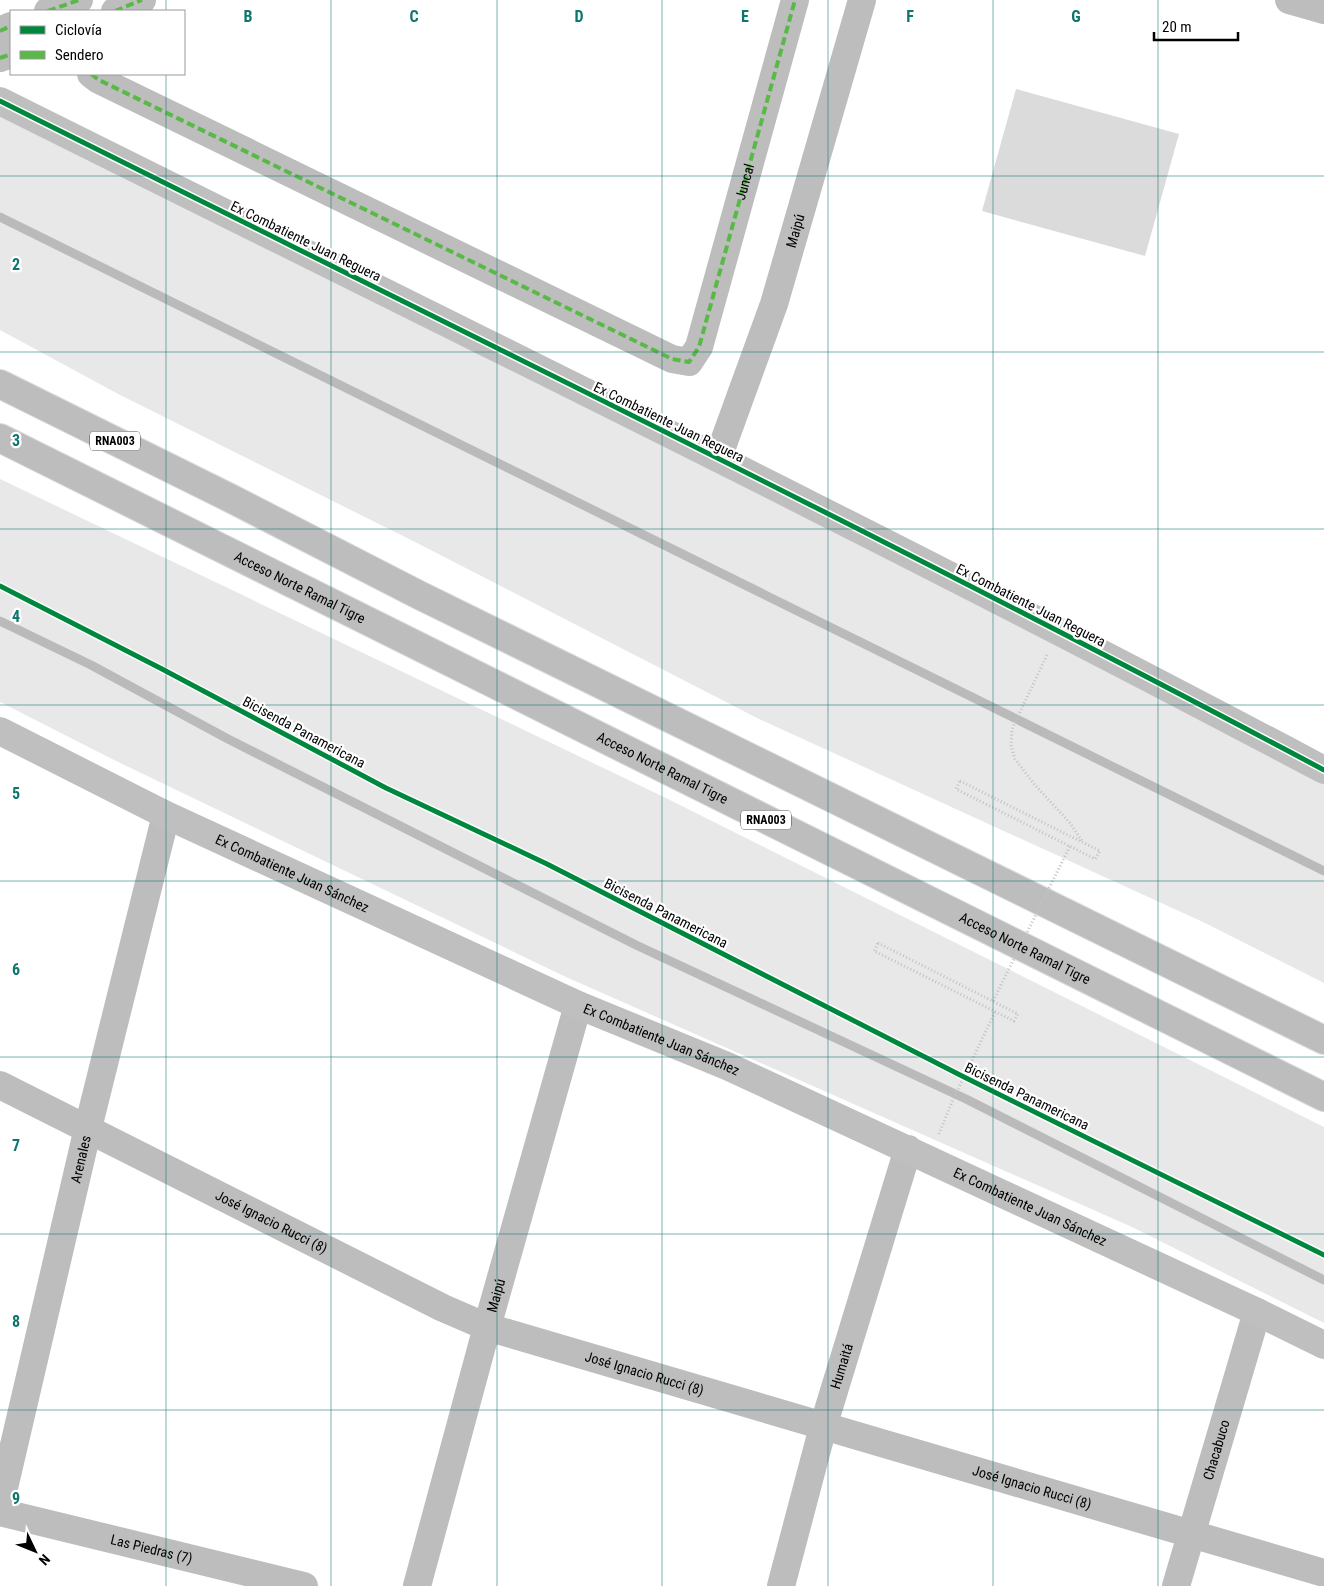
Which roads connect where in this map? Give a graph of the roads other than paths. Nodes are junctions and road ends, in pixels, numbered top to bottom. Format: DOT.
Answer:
graph roads {
  1 [pos="142,0"];
  2 [pos="795,0"];
  3 [pos="862,0"];
  4 [pos="1289,0"];
  5 [pos="117,10"];
  6 [pos="1324,10"];
  7 [pos="92,75"];
  8 [pos="0,101"];
  9 [pos="0,367"];
  10 [pos="0,384"];
  11 [pos="0,438"];
  12 [pos="0,454"];
  13 [pos="718,458"];
  14 [pos="230,498"];
  15 [pos="208,542"];
  16 [pos="0,731"];
  17 [pos="1324,770"];
  18 [pos="166,815"];
  19 [pos="578,1005"];
  20 [pos="1283,1019"];
  21 [pos="1324,1034"];
  22 [pos="1324,1040"];
  23 [pos="0,1085"];
  24 [pos="1324,1097"];
  25 [pos="88,1128"];
  26 [pos="918,1154"];
  27 [pos="1257,1312"];
  28 [pos="487,1327"];
  29 [pos="1324,1345"];
  30 [pos="823,1427"];
  31 [pos="0,1506"];
  32 [pos="0,1512"];
  33 [pos="1190,1534"];
  34 [pos="1324,1573"];
  35 [pos="304,1586"];
  36 [pos="416,1586"];
  37 [pos="782,1586"];
  38 [pos="1176,1586"];
  1 -- 5 [label="main road"];
  2 -- 7 [label="main road, Juncal"];
  3 -- 13 [label="main road, Maipú"];
  4 -- 6 [label="main road"];
  8 -- 13 [label="street, Ex Combatiente Juan Reguera"];
  9 -- 14 [label="main road"];
  10 -- 14 [label="main road, RNA003"];
  11 -- 15 [label="main road, Acceso Norte Ramal Tigre / RNA003"];
  12 -- 15 [label="main road"];
  13 -- 17 [label="street, Ex Combatiente Juan Reguera"];
  14 -- 20 [label="main road, RNA003"];
  15 -- 24 [label="main road, Acceso Norte Ramal Tigre / RNA003"];
  16 -- 18 [label="street, Ex Combatiente Juan Sánchez"];
  18 -- 19 [label="street, Ex Combatiente Juan Sánchez"];
  18 -- 25 [label="main road, Arenales"];
  19 -- 26 [label="street, Ex Combatiente Juan Sánchez"];
  19 -- 28 [label="main road, Maipú"];
  20 -- 21 [label="main road"];
  20 -- 22 [label="main road, RNA003"];
  23 -- 25 [label="main road, José Ignacio Rucci (8)"];
  25 -- 28 [label="main road, José Ignacio Rucci (8)"];
  25 -- 31 [label="main road, Arenales"];
  26 -- 27 [label="street, Ex Combatiente Juan Sánchez"];
  26 -- 30 [label="main road, Humaitá"];
  27 -- 29 [label="street, Ex Combatiente Juan Sánchez"];
  27 -- 33 [label="main road, Chacabuco"];
  28 -- 30 [label="main road, José Ignacio Rucci (8)"];
  28 -- 36 [label="main road, Maipú"];
  30 -- 33 [label="main road, José Ignacio Rucci (8)"];
  30 -- 37 [label="main road, Humaitá"];
  32 -- 35 [label="main road, Las Piedras (7)"];
  33 -- 34 [label="main road, José Ignacio Rucci (8)"];
  33 -- 38 [label="main road, Chacabuco"];
}
